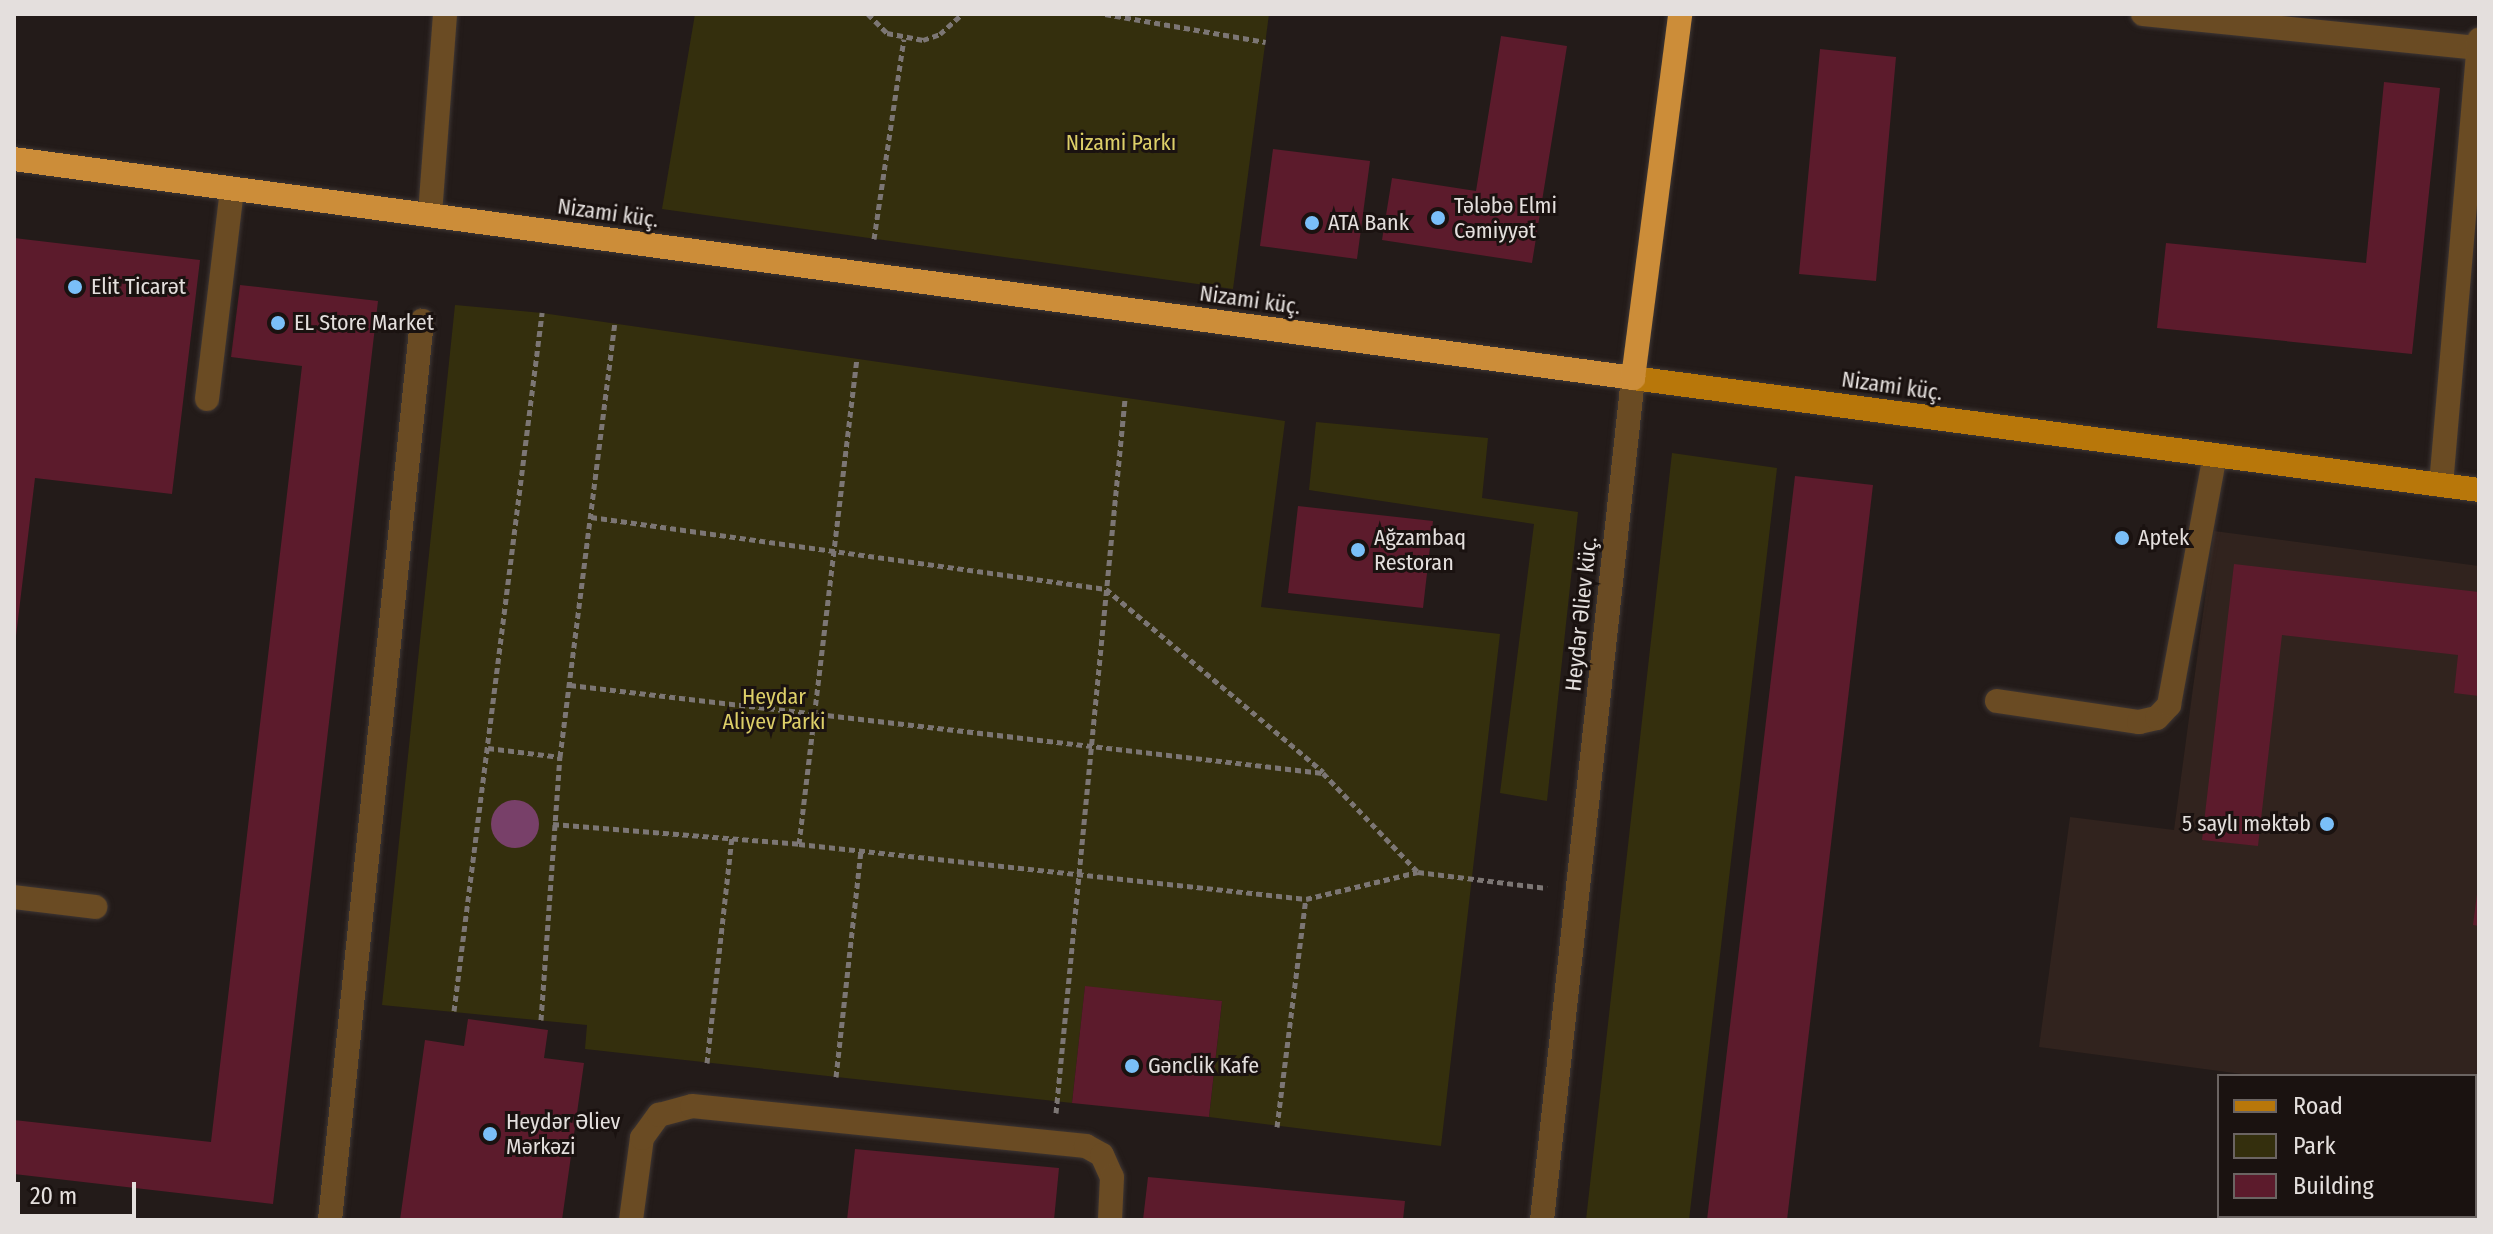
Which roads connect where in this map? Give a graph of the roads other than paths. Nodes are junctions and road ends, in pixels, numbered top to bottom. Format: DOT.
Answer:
graph roads {
  1 [pos="445,14"];
  2 [pos="1680,14"];
  3 [pos="2143,14"];
  4 [pos="2479,40"];
  5 [pos="2479,48"];
  6 [pos="14,159"];
  7 [pos="232,189"];
  8 [pos="430,214"];
  9 [pos="422,321"];
  10 [pos="1633,378"];
  11 [pos="207,399"];
  12 [pos="2215,455"];
  13 [pos="2441,485"];
  14 [pos="2479,490"];
  15 [pos="1997,701"];
  16 [pos="14,897"];
  17 [pos="95,907"];
  18 [pos="330,1220"];
  19 [pos="631,1220"];
  20 [pos="1110,1220"];
  21 [pos="1542,1220"];
  1 -- 8 [label="street"];
  2 -- 10 [label="highway, Heydər Əliev küç."];
  3 -- 5 [label="street"];
  4 -- 5 [label="street"];
  5 -- 13 [label="street"];
  6 -- 7 [label="highway, Nizami küç."];
  7 -- 8 [label="highway, Nizami küç."];
  7 -- 11 [label="street"];
  8 -- 10 [label="highway, Nizami küç."];
  9 -- 18 [label="street"];
  10 -- 12 [label="main road, Nizami küç."];
  10 -- 21 [label="street, Heydər Əliev küç."];
  12 -- 13 [label="main road, Nizami küç."];
  12 -- 15 [label="street"];
  13 -- 14 [label="main road, Nizami küç."];
  16 -- 17 [label="street"];
  19 -- 20 [label="street"];
}
